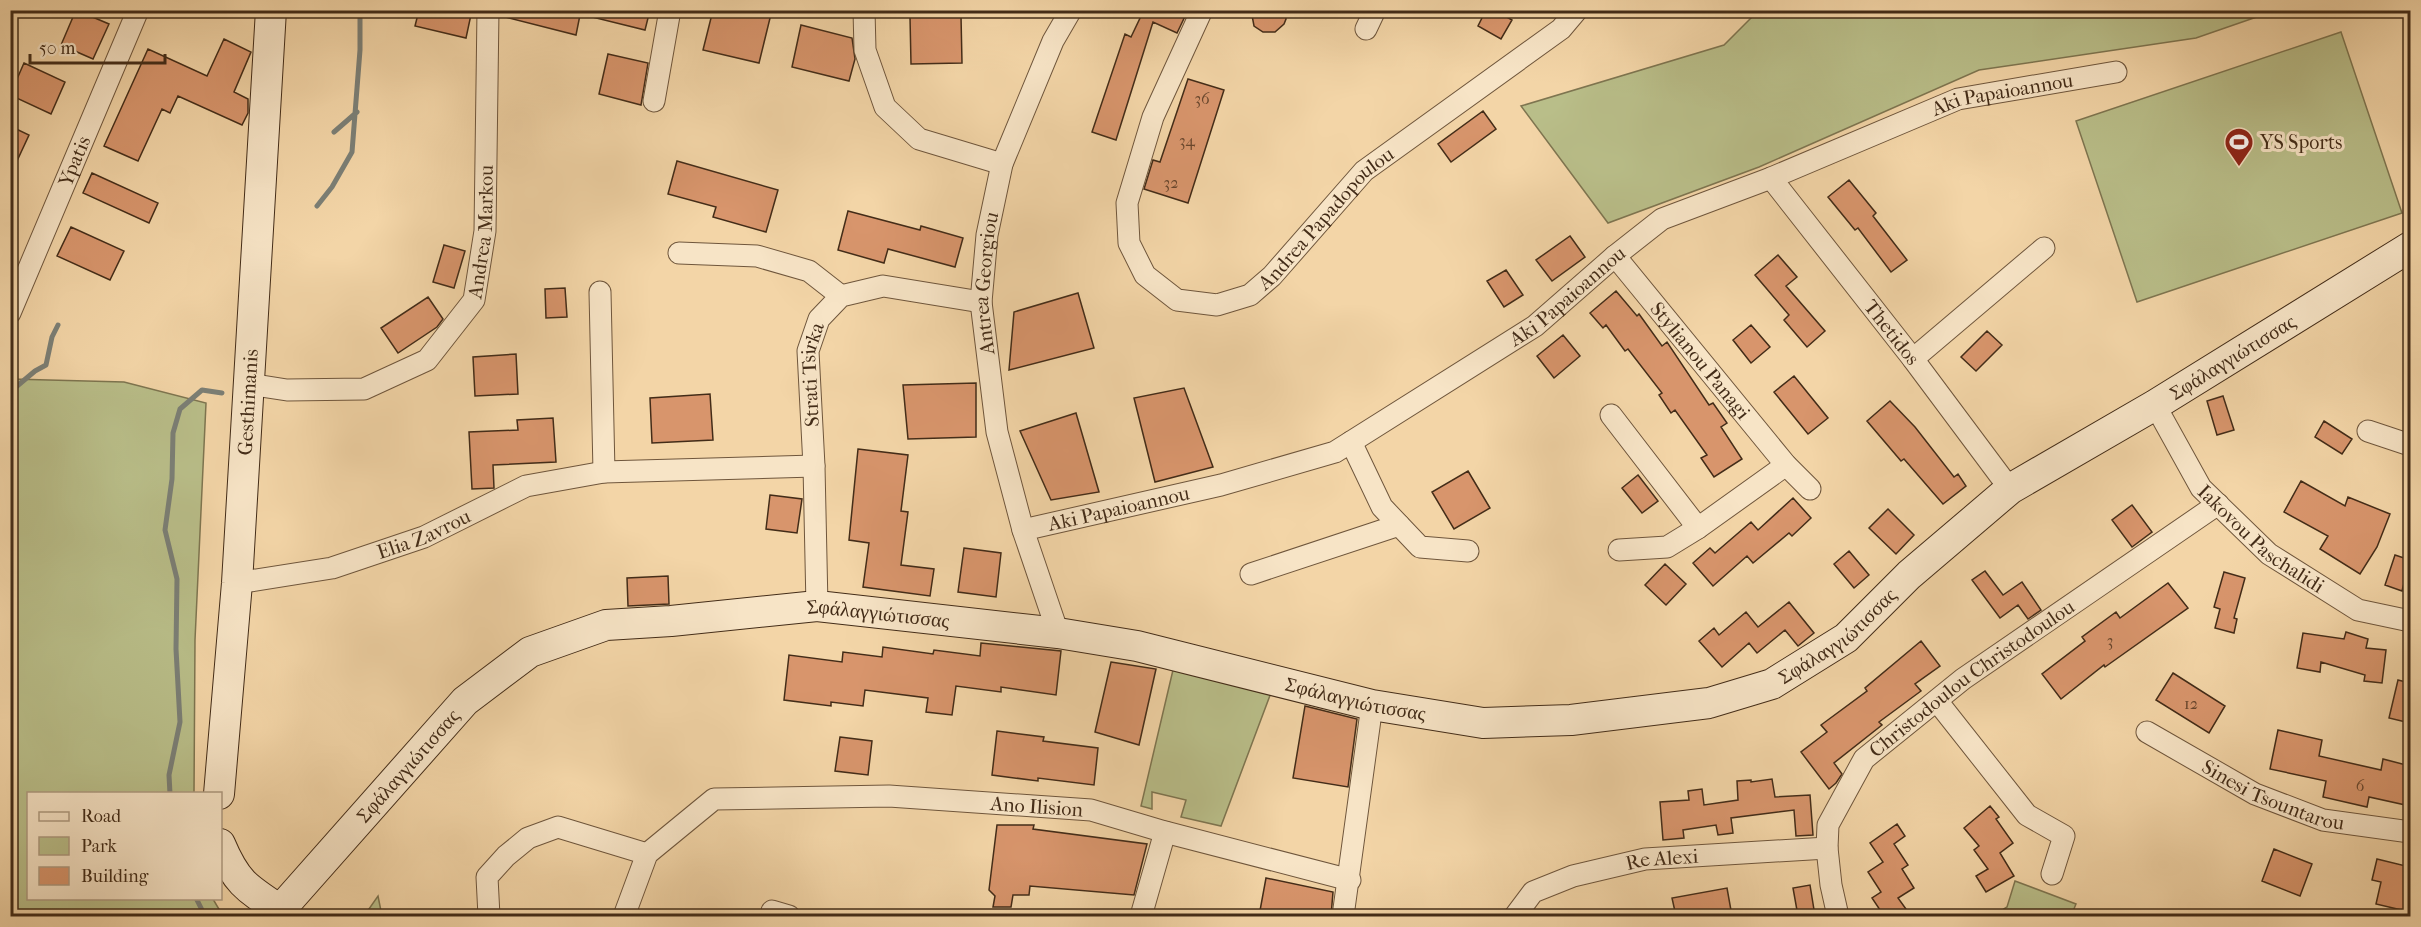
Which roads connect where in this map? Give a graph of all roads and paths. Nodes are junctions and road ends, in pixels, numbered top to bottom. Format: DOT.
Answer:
graph roads {
  1 [pos="138,10"];
  2 [pos="271,10"];
  3 [pos="488,10"];
  4 [pos="670,10"];
  5 [pos="864,10"];
  6 [pos="1071,10"];
  7 [pos="1202,10"];
  8 [pos="1577,10"];
  9 [pos="2116,72"];
  10 [pos="654,101"];
  11 [pos="1002,164"];
  12 [pos="1772,177"];
  13 [pos="2410,247"];
  14 [pos="2044,248"];
  15 [pos="679,253"];
  16 [pos="1615,256"];
  17 [pos="15,286"];
  18 [pos="600,292"];
  19 [pos="840,296"];
  20 [pos="981,302"];
  21 [pos="10,313"];
  22 [pos="1913,359"];
  23 [pos="249,384"];
  24 [pos="2155,405"];
  25 [pos="1611,415"];
  26 [pos="2368,431"];
  27 [pos="1351,442"];
  28 [pos="2410,445"];
  29 [pos="1786,465"];
  30 [pos="814,466"];
  31 [pos="604,472"];
  32 [pos="1810,489"];
  33 [pos="2010,489"];
  34 [pos="2218,504"];
  35 [pos="1399,525"];
  36 [pos="1698,528"];
  37 [pos="1023,530"];
  38 [pos="1619,550"];
  39 [pos="1468,551"];
  40 [pos="1251,574"];
  41 [pos="237,583"];
  42 [pos="816,606"];
  43 [pos="2410,621"];
  44 [pos="1058,633"];
  45 [pos="1937,701"];
  46 [pos="1372,705"];
  47 [pos="2147,732"];
  48 [pos="219,792"];
  49 [pos="1165,832"];
  50 [pos="2410,832"];
  51 [pos="222,848"];
  52 [pos="1827,848"];
  53 [pos="647,854"];
  54 [pos="2052,874"];
  55 [pos="1350,880"];
  56 [pos="277,913"];
  57 [pos="489,916"];
  58 [pos="624,916"];
  59 [pos="1142,916"];
  60 [pos="1343,916"];
  61 [pos="1515,916"];
  62 [pos="1838,916"];
  1 -- 17 [label="street, Ypatis"];
  2 -- 23 [label="street, Gesthimanis"];
  3 -- 23 [label="street, Andrea Markou"];
  4 -- 10 [label="street"];
  5 -- 11 [label="street"];
  6 -- 11 [label="street, Antrea Georgiou"];
  7 -- 8 [label="street, Andrea Papadopoulou"];
  9 -- 12 [label="street, Aki Papaioannou"];
  11 -- 20 [label="street, Antrea Georgiou"];
  12 -- 16 [label="street, Aki Papaioannou"];
  12 -- 22 [label="street, Thetidos"];
  13 -- 24 [label="street, Σφάλαγγιώτισσας"];
  14 -- 22 [label="street"];
  15 -- 19 [label="street"];
  16 -- 27 [label="street, Aki Papaioannou"];
  16 -- 29 [label="street, Stylianou Panagi"];
  17 -- 21 [label="street, Ypatis"];
  18 -- 31 [label="street"];
  19 -- 20 [label="street, Strati Tsirka"];
  19 -- 30 [label="street, Strati Tsirka"];
  20 -- 37 [label="street, Antrea Georgiou"];
  22 -- 33 [label="street, Thetidos"];
  23 -- 41 [label="street, Gesthimanis"];
  24 -- 33 [label="street, Σφάλαγγιώτισσας"];
  24 -- 34 [label="street, Iakovou Paschalidi"];
  25 -- 36 [label="street"];
  26 -- 28 [label="street"];
  27 -- 35 [label="street"];
  27 -- 37 [label="street, Aki Papaioannou"];
  29 -- 32 [label="street, Stylianou Panagi"];
  29 -- 36 [label="street"];
  30 -- 31 [label="street, Elia Zavrou"];
  30 -- 42 [label="street, Strati Tsirka"];
  31 -- 41 [label="street, Elia Zavrou"];
  33 -- 46 [label="street, Σφάλαγγιώτισσας"];
  34 -- 43 [label="street, Iakovou Paschalidi"];
  34 -- 45 [label="street, Christodoulou Christodoulou"];
  35 -- 39 [label="street"];
  35 -- 40 [label="street"];
  36 -- 38 [label="street"];
  37 -- 44 [label="street, Antrea Georgiou"];
  41 -- 48 [label="street, Gesthimanis"];
  42 -- 44 [label="street, Σφάλαγγιώτισσας"];
  42 -- 56 [label="street, Σφάλαγγιώτισσας"];
  44 -- 46 [label="street, Σφάλαγγιώτισσας"];
  45 -- 52 [label="street, Christodoulou Christodoulou"];
  45 -- 54 [label="street"];
  46 -- 55 [label="street"];
  47 -- 50 [label="street, Sinesi Tsountarou"];
  49 -- 53 [label="street, Ano Ilision"];
  49 -- 55 [label="street, Ano Ilision"];
  49 -- 59 [label="street"];
  51 -- 56 [label="street"];
  52 -- 61 [label="street, Re Alexi"];
  52 -- 62 [label="street, Christodoulou Christodoulou"];
  53 -- 57 [label="street"];
  53 -- 58 [label="street"];
  55 -- 60 [label="street"];
}
